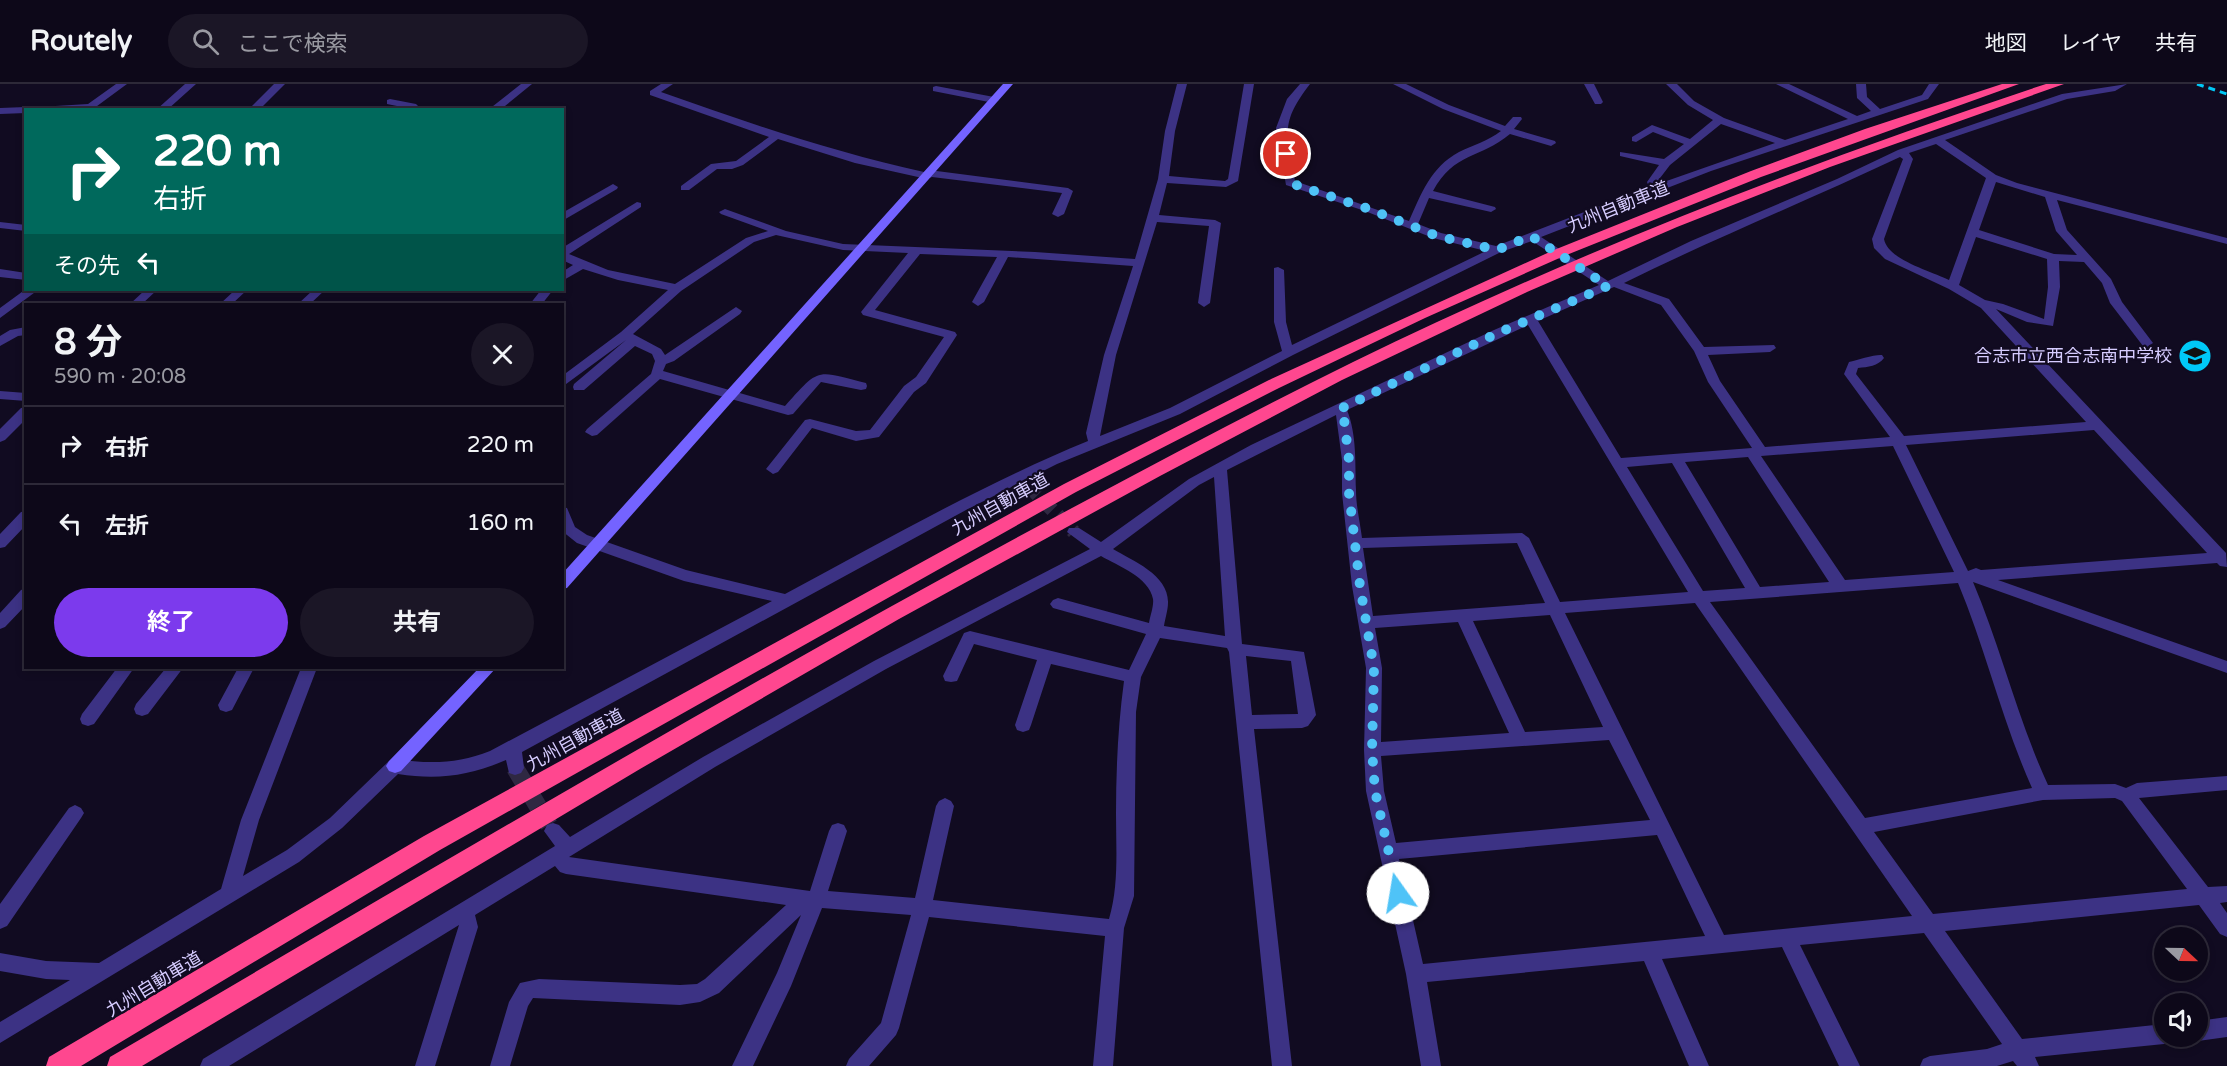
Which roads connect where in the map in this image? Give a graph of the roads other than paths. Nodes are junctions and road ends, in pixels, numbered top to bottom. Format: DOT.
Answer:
graph roads {
  1 [pos="122,84"];
  2 [pos="183,84"];
  3 [pos="191,84"];
  4 [pos="280,84"];
  5 [pos="527,84"];
  6 [pos="668,84"];
  7 [pos="1008,84"];
  8 [pos="1182,84"];
  9 [pos="1249,84"];
  10 [pos="1305,84"];
  11 [pos="1398,84"];
  12 [pos="1589,84"];
  13 [pos="1671,84"];
  14 [pos="1781,84"];
  15 [pos="1861,84"];
  16 [pos="1934,84"];
  17 [pos="2013,84"];
  18 [pos="2058,84"];
  19 [pos="2122,84"];
  20 [pos="936,89"];
  21 [pos="994,100"];
  22 [pos="390,102"];
  23 [pos="1598,102"];
  24 [pos="73,108"];
  25 [pos="163,108"];
  26 [pos="255,108"];
  27 [pos="412,108"];
  28 [pos="496,108"];
  29 [pos="24,110"];
  30 [pos="0,111"];
  31 [pos="1879,113"];
  32 [pos="1517,118"];
  33 [pos="1720,120"];
  34 [pos="1857,120"];
  35 [pos="1507,131"];
  36 [pos="776,136"];
  37 [pos="1636,139"];
  38 [pos="1938,140"];
  39 [pos="1551,143"];
  40 [pos="1691,143"];
  41 [pos="1785,143"];
  42 [pos="1902,152"];
  43 [pos="1624,154"];
  44 [pos="1666,163"];
  45 [pos="928,175"];
  46 [pos="1992,177"];
  47 [pos="1162,179"];
  48 [pos="613,187"];
  49 [pos="685,188"];
  50 [pos="1655,188"];
  51 [pos="1425,194"];
  52 [pos="2050,196"];
  53 [pos="637,205"];
  54 [pos="1491,209"];
  55 [pos="724,212"];
  56 [pos="1058,214"];
  57 [pos="564,217"];
  58 [pos="1152,218"];
  59 [pos="0,225"];
  60 [pos="1410,226"];
  61 [pos="24,228"];
  62 [pos="783,232"];
  63 [pos="1972,232"];
  64 [pos="1534,238"];
  65 [pos="2227,241"];
  66 [pos="862,247"];
  67 [pos="916,250"];
  68 [pos="1497,250"];
  69 [pos="564,253"];
  70 [pos="1004,254"];
  71 [pos="564,255"];
  72 [pos="2053,257"];
  73 [pos="2087,260"];
  74 [pos="1140,263"];
  75 [pos="581,265"];
  76 [pos="1278,270"];
  77 [pos="0,273"];
  78 [pos="24,277"];
  79 [pos="564,277"];
  80 [pos="1608,284"];
  81 [pos="1953,286"];
  82 [pos="677,288"];
  83 [pos="31,291"];
  84 [pos="151,291"];
  85 [pos="240,291"];
  86 [pos="318,291"];
  87 [pos="546,291"];
  88 [pos="978,302"];
  89 [pos="137,303"];
  90 [pos="227,303"];
  91 [pos="305,303"];
  92 [pos="537,303"];
  93 [pos="1204,303"];
  94 [pos="1982,303"];
  95 [pos="736,311"];
  96 [pos="0,314"];
  97 [pos="1531,320"];
  98 [pos="0,330"];
  99 [pos="20,332"];
  100 [pos="629,338"];
  101 [pos="0,342"];
  102 [pos="2147,343"];
  103 [pos="1770,348"];
  104 [pos="1700,351"];
  105 [pos="1289,352"];
  106 [pos="1878,358"];
  107 [pos="659,367"];
  108 [pos="564,382"];
  109 [pos="861,386"];
  110 [pos="579,387"];
  111 [pos="0,395"];
  112 [pos="730,396"];
  113 [pos="24,397"];
  114 [pos="1340,409"];
  115 [pos="24,413"];
  116 [pos="2098,425"];
  117 [pos="592,432"];
  118 [pos="0,437"];
  119 [pos="1899,442"];
  120 [pos="1095,443"];
  121 [pos="1756,452"];
  122 [pos="1676,458"];
  123 [pos="1617,463"];
  124 [pos="1220,467"];
  125 [pos="773,470"];
  126 [pos="24,518"];
  127 [pos="564,518"];
  128 [pos="1074,532"];
  129 [pos="0,543"];
  130 [pos="1356,543"];
  131 [pos="597,545"];
  132 [pos="1102,549"];
  133 [pos="2224,560"];
  134 [pos="1970,575"];
  135 [pos="564,582"];
  136 [pos="1841,587"];
  137 [pos="1756,593"];
  138 [pos="24,597"];
  139 [pos="1699,598"];
  140 [pos="784,601"];
  141 [pos="1058,604"];
  142 [pos="1554,609"];
  143 [pos="1463,616"];
  144 [pos="0,623"];
  145 [pos="1366,623"];
  146 [pos="950,628"];
  147 [pos="1155,632"];
  148 [pos="970,637"];
  149 [pos="1235,647"];
  150 [pos="1046,656"];
  151 [pos="2227,667"];
  152 [pos="125,669"];
  153 [pos="174,669"];
  154 [pos="245,669"];
  155 [pos="309,669"];
  156 [pos="487,669"];
  157 [pos="951,676"];
  158 [pos="1133,677"];
  159 [pos="226,705"];
  160 [pos="142,709"];
  161 [pos="88,719"];
  162 [pos="1243,722"];
  163 [pos="1023,725"];
  164 [pos="1614,733"];
  165 [pos="1520,739"];
  166 [pos="513,749"];
  167 [pos="1372,750"];
  168 [pos="394,766"];
  169 [pos="515,768"];
  170 [pos="2227,783"];
  171 [pos="2043,794"];
  172 [pos="2128,796"];
  173 [pos="945,806"];
  174 [pos="75,813"];
  175 [pos="1662,826"];
  176 [pos="1860,826"];
  177 [pos="553,831"];
  178 [pos="838,831"];
  179 [pos="562,852"];
  180 [pos="1389,852"];
  181 [pos="2227,894"];
  182 [pos="229,895"];
  183 [pos="2203,897"];
  184 [pos="811,900"];
  185 [pos="922,907"];
  186 [pos="465,911"];
  187 [pos="0,920"];
  188 [pos="1930,925"];
  189 [pos="1115,928"];
  190 [pos="2227,928"];
  191 [pos="1787,938"];
  192 [pos="1718,942"];
  193 [pos="1649,951"];
  194 [pos="0,962"];
  195 [pos="102,972"];
  196 [pos="1416,974"];
  197 [pos="2227,1028"];
  198 [pos="2208,1029"];
  199 [pos="0,1033"];
  200 [pos="2154,1035"];
  201 [pos="2018,1049"];
  202 [pos="58,1066"];
  203 [pos="119,1066"];
  204 [pos="210,1066"];
  205 [pos="425,1066"];
  206 [pos="500,1066"];
  207 [pos="742,1066"];
  208 [pos="856,1066"];
  209 [pos="1103,1066"];
  210 [pos="1282,1066"];
  211 [pos="1431,1066"];
  212 [pos="1699,1066"];
  213 [pos="1850,1066"];
  214 [pos="1930,1066"];
  215 [pos="2030,1066"];
  1 -- 24 [label="street"];
  2 -- 3 [label="street"];
  3 -- 25 [label="street"];
  4 -- 26 [label="street"];
  5 -- 28 [label="street"];
  6 -- 36 [label="street"];
  7 -- 21 [label="street"];
  8 -- 47 [label="street"];
  9 -- 47 [label="street"];
  10 -- 60 [label="street"];
  11 -- 35 [label="street"];
  12 -- 23 [label="street"];
  13 -- 33 [label="street"];
  14 -- 34 [label="street"];
  15 -- 31 [label="street"];
  16 -- 31 [label="street"];
  17 -- 202 [label="highway, 九州自動車道"];
  18 -- 203 [label="highway"];
  19 -- 38 [label="street"];
  20 -- 21 [label="street"];
  21 -- 45 [label="street"];
  22 -- 27 [label="street"];
  29 -- 30 [label="street"];
  31 -- 34 [label="street"];
  32 -- 35 [label="street"];
  33 -- 40 [label="street"];
  33 -- 41 [label="street"];
  34 -- 41 [label="street"];
  35 -- 39 [label="street"];
  35 -- 51 [label="street"];
  36 -- 45 [label="street"];
  36 -- 49 [label="street"];
  37 -- 40 [label="street"];
  38 -- 42 [label="street"];
  38 -- 46 [label="street"];
  40 -- 44 [label="street"];
  41 -- 50 [label="street"];
  42 -- 80 [label="street"];
  42 -- 81 [label="street"];
  43 -- 44 [label="street"];
  44 -- 50 [label="street"];
  45 -- 56 [label="street"];
  45 -- 66 [label="street"];
  46 -- 52 [label="street"];
  46 -- 63 [label="street"];
  47 -- 58 [label="street"];
  48 -- 57 [label="street"];
  50 -- 64 [label="street"];
  51 -- 54 [label="street"];
  51 -- 60 [label="street"];
  52 -- 65 [label="street"];
  52 -- 73 [label="street"];
  53 -- 69 [label="street"];
  55 -- 62 [label="street"];
  58 -- 74 [label="street"];
  58 -- 93 [label="street"];
  59 -- 61 [label="street"];
  60 -- 68 [label="street"];
  62 -- 66 [label="street"];
  62 -- 82 [label="street"];
  63 -- 72 [label="street"];
  63 -- 81 [label="street"];
  64 -- 68 [label="street"];
  64 -- 80 [label="street"];
  66 -- 67 [label="street"];
  66 -- 112 [label="street"];
  67 -- 70 [label="street"];
  67 -- 125 [label="street"];
  68 -- 105 [label="street"];
  70 -- 74 [label="street"];
  70 -- 88 [label="street"];
  71 -- 75 [label="street"];
  72 -- 73 [label="street"];
  72 -- 94 [label="street"];
  73 -- 102 [label="street"];
  74 -- 120 [label="street"];
  75 -- 79 [label="street"];
  75 -- 82 [label="street"];
  76 -- 105 [label="street"];
  77 -- 78 [label="street"];
  80 -- 97 [label="street"];
  80 -- 104 [label="street"];
  81 -- 94 [label="street"];
  82 -- 100 [label="street"];
  83 -- 96 [label="street"];
  84 -- 89 [label="street"];
  85 -- 90 [label="street"];
  86 -- 91 [label="street"];
  87 -- 92 [label="street"];
  94 -- 116 [label="street"];
  95 -- 107 [label="street"];
  97 -- 114 [label="street"];
  97 -- 123 [label="street"];
  98 -- 99 [label="street"];
  99 -- 101 [label="street"];
  100 -- 107 [label="street"];
  100 -- 108 [label="street"];
  100 -- 110 [label="street"];
  103 -- 104 [label="street"];
  104 -- 121 [label="street"];
  105 -- 120 [label="street"];
  106 -- 119 [label="street"];
  107 -- 112 [label="street"];
  107 -- 117 [label="street"];
  109 -- 112 [label="street"];
  111 -- 113 [label="street"];
  112 -- 131 [label="street"];
  114 -- 124 [label="street"];
  114 -- 130 [label="street"];
  115 -- 118 [label="street"];
  116 -- 119 [label="street"];
  116 -- 133 [label="street"];
  119 -- 121 [label="street"];
  119 -- 134 [label="street"];
  120 -- 140 [label="street"];
  121 -- 122 [label="street"];
  121 -- 136 [label="street"];
  122 -- 123 [label="street"];
  122 -- 137 [label="street"];
  123 -- 139 [label="street"];
  124 -- 132 [label="street"];
  124 -- 149 [label="street"];
  126 -- 129 [label="street"];
  127 -- 131 [label="street"];
  128 -- 132 [label="street"];
  130 -- 142 [label="street"];
  130 -- 145 [label="street"];
  131 -- 135 [label="street"];
  131 -- 140 [label="street"];
  132 -- 146 [label="street"];
  132 -- 147 [label="street"];
  133 -- 134 [label="street"];
  134 -- 136 [label="street"];
  134 -- 151 [label="street"];
  134 -- 171 [label="street"];
  136 -- 137 [label="street"];
  137 -- 139 [label="street"];
  138 -- 144 [label="street"];
  139 -- 142 [label="street"];
  139 -- 176 [label="street"];
  140 -- 166 [label="street"];
  141 -- 147 [label="street"];
  142 -- 143 [label="street"];
  142 -- 164 [label="street"];
  143 -- 145 [label="street"];
  143 -- 165 [label="street"];
  145 -- 167 [label="street"];
  146 -- 148 [label="street"];
  146 -- 179 [label="street"];
  147 -- 149 [label="street"];
  147 -- 158 [label="street"];
  148 -- 150 [label="street"];
  148 -- 157 [label="street"];
  149 -- 162 [label="street"];
  149 -- 162 [label="street"];
  150 -- 158 [label="street"];
  150 -- 163 [label="street"];
  152 -- 161 [label="street"];
  153 -- 160 [label="street"];
  154 -- 159 [label="street"];
  155 -- 182 [label="street"];
  156 -- 168 [label="street"];
  158 -- 189 [label="street"];
  162 -- 210 [label="street"];
  164 -- 165 [label="street"];
  164 -- 175 [label="street"];
  165 -- 167 [label="street"];
  166 -- 168 [label="street"];
  166 -- 169 [label="street"];
  167 -- 180 [label="street"];
  168 -- 182 [label="street"];
  170 -- 172 [label="street"];
  171 -- 172 [label="street"];
  171 -- 176 [label="street"];
  172 -- 183 [label="street"];
  173 -- 185 [label="street"];
  174 -- 187 [label="street"];
  175 -- 180 [label="street"];
  175 -- 192 [label="street"];
  176 -- 188 [label="street"];
  177 -- 179 [label="street"];
  178 -- 184 [label="street"];
  179 -- 184 [label="street"];
  179 -- 186 [label="street"];
  180 -- 196 [label="street"];
  181 -- 183 [label="street"];
  182 -- 195 [label="street"];
  183 -- 188 [label="street"];
  183 -- 190 [label="street"];
  184 -- 185 [label="street"];
  184 -- 206 [label="street"];
  184 -- 207 [label="street"];
  185 -- 189 [label="street"];
  185 -- 208 [label="street"];
  186 -- 204 [label="street"];
  186 -- 205 [label="street"];
  188 -- 191 [label="street"];
  188 -- 201 [label="street"];
  189 -- 209 [label="street"];
  191 -- 192 [label="street"];
  191 -- 213 [label="street"];
  192 -- 193 [label="street"];
  193 -- 196 [label="street"];
  193 -- 212 [label="street"];
  194 -- 195 [label="street"];
  195 -- 199 [label="street"];
  196 -- 211 [label="street"];
  197 -- 198 [label="street"];
  200 -- 201 [label="street"];
  201 -- 214 [label="street"];
  201 -- 215 [label="street"];
}
